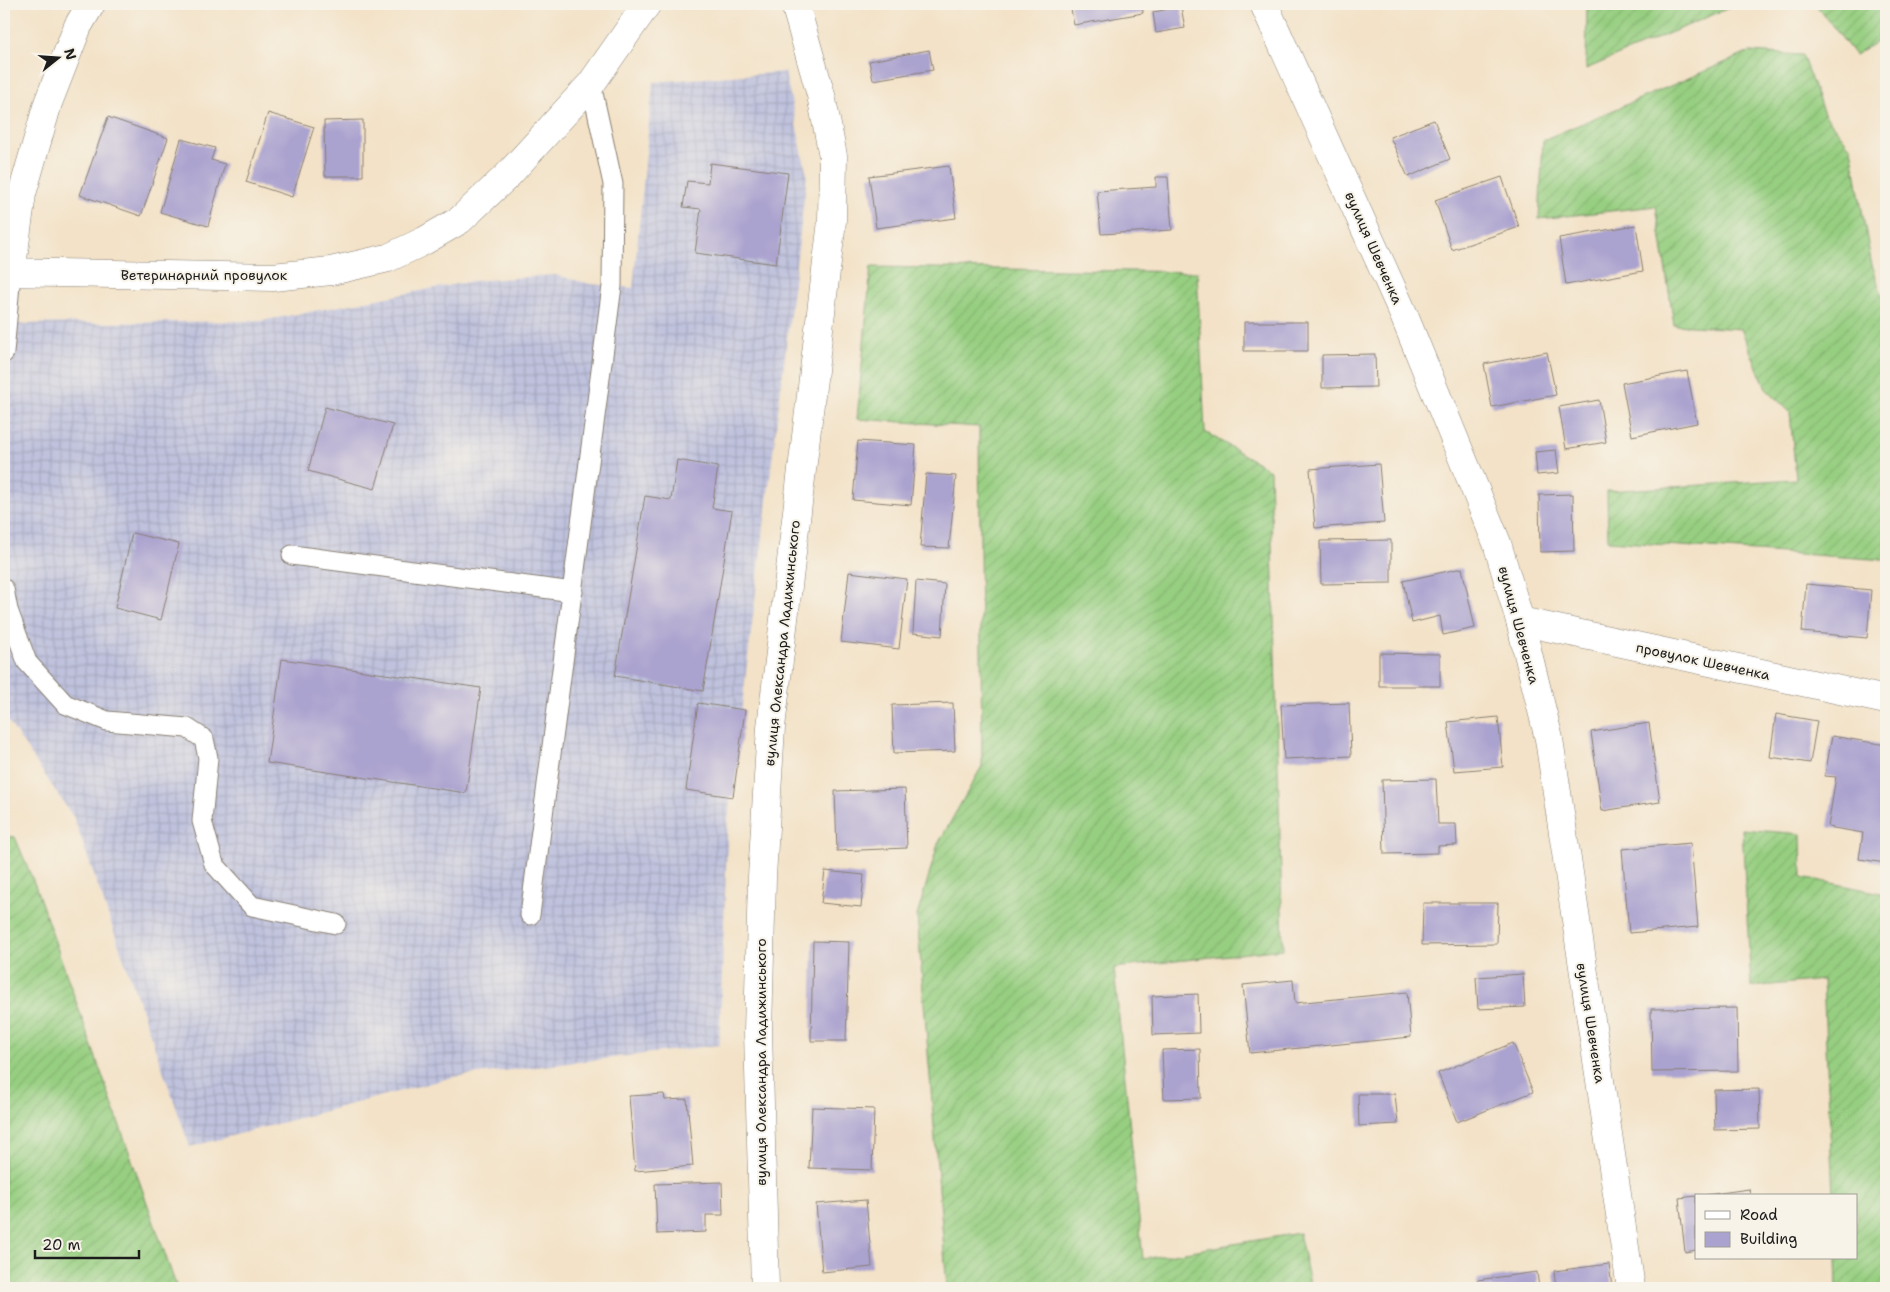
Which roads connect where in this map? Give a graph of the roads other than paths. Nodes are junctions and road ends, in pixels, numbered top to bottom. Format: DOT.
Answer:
graph roads {
  1 [pos="91,4"];
  2 [pos="647,4"];
  3 [pos="795,4"];
  4 [pos="1264,4"];
  5 [pos="591,84"];
  6 [pos="7,273"];
  7 [pos="4,353"];
  8 [pos="292,555"];
  9 [pos="4,589"];
  10 [pos="572,592"];
  11 [pos="1520,621"];
  12 [pos="1886,700"];
  13 [pos="530,915"];
  14 [pos="336,924"];
  15 [pos="765,1288"];
  16 [pos="1631,1288"];
  1 -- 6 [label="street"];
  2 -- 5 [label="street, Ветеринарний провулок"];
  3 -- 15 [label="street, вулиця Олександра Ладижинського"];
  4 -- 11 [label="street, вулиця Шевченка"];
  5 -- 6 [label="street, Ветеринарний провулок"];
  5 -- 10 [label="lane"];
  6 -- 7 [label="lane"];
  8 -- 10 [label="lane"];
  9 -- 14 [label="lane"];
  10 -- 13 [label="lane"];
  11 -- 12 [label="street, провулок Шевченка"];
  11 -- 16 [label="street, вулиця Шевченка"];
}
